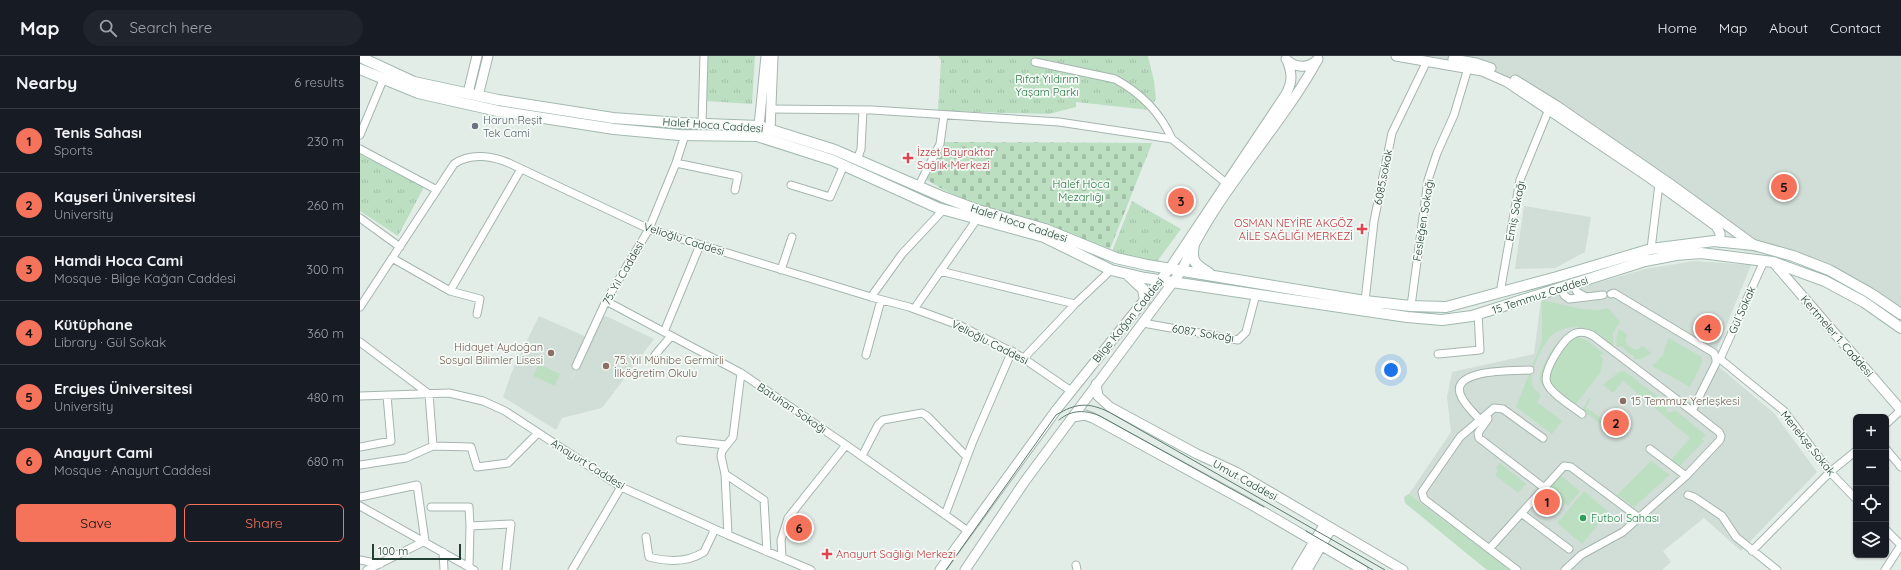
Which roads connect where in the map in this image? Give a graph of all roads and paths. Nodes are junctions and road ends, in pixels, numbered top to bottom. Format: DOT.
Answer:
graph roads {
  1 [pos="477,56"];
  2 [pos="488,56"];
  3 [pos="704,56"];
  4 [pos="766,56"];
  5 [pos="773,56"];
  6 [pos="1396,56"];
  7 [pos="1437,56"];
  8 [pos="360,57"];
  9 [pos="1285,57"];
  10 [pos="1318,57"];
  11 [pos="1427,61"];
  12 [pos="1035,62"];
  13 [pos="1468,68"];
  14 [pos="360,69"];
  15 [pos="383,80"];
  16 [pos="473,94"];
  17 [pos="771,109"];
  18 [pos="1549,109"];
  19 [pos="863,110"];
  20 [pos="944,115"];
  21 [pos="702,124"];
  22 [pos="759,126"];
  23 [pos="770,130"];
  24 [pos="360,135"];
  25 [pos="685,135"];
  26 [pos="1172,139"];
  27 [pos="360,149"];
  28 [pos="857,160"];
  29 [pos="676,163"];
  30 [pos="844,165"];
  31 [pos="521,169"];
  32 [pos="1226,183"];
  33 [pos="1659,184"];
  34 [pos="791,185"];
  35 [pos="918,187"];
  36 [pos="437,190"];
  37 [pos="735,190"];
  38 [pos="944,209"];
  39 [pos="360,218"];
  40 [pos="977,219"];
  41 [pos="649,229"];
  42 [pos="792,237"];
  43 [pos="1720,242"];
  44 [pos="1194,244"];
  45 [pos="700,245"];
  46 [pos="1754,245"];
  47 [pos="400,247"];
  48 [pos="1651,249"];
  49 [pos="1725,256"];
  50 [pos="392,258"];
  51 [pos="1752,259"];
  52 [pos="1769,261"];
  53 [pos="1170,268"];
  54 [pos="781,270"];
  55 [pos="1111,270"];
  56 [pos="1182,270"];
  57 [pos="940,271"];
  58 [pos="1125,274"];
  59 [pos="1570,274"];
  60 [pos="1212,275"];
  61 [pos="1557,277"];
  62 [pos="1161,280"];
  63 [pos="1174,282"];
  64 [pos="1573,284"];
  65 [pos="1561,288"];
  66 [pos="450,291"];
  67 [pos="1500,293"];
  68 [pos="1256,294"];
  69 [pos="1611,294"];
  70 [pos="1603,295"];
  71 [pos="872,297"];
  72 [pos="1586,297"];
  73 [pos="881,300"];
  74 [pos="1145,300"];
  75 [pos="606,301"];
  76 [pos="1365,301"];
  77 [pos="1075,304"];
  78 [pos="1411,306"];
  79 [pos="360,307"];
  80 [pos="914,309"];
  81 [pos="477,314"];
  82 [pos="1478,314"];
  83 [pos="1901,314"];
  84 [pos="1143,324"];
  85 [pos="1901,328"];
  86 [pos="668,334"];
  87 [pos="360,342"];
  88 [pos="1012,351"];
  89 [pos="1438,354"];
  90 [pos="655,355"];
  91 [pos="866,355"];
  92 [pos="1024,358"];
  93 [pos="1720,359"];
  94 [pos="576,366"];
  95 [pos="1530,370"];
  96 [pos="741,373"];
  97 [pos="1096,384"];
  98 [pos="1071,392"];
  99 [pos="429,394"];
  100 [pos="360,396"];
  101 [pos="387,396"];
  102 [pos="1901,410"];
  103 [pos="1692,411"];
  104 [pos="1487,414"];
  105 [pos="1582,414"];
  106 [pos="1073,417"];
  107 [pos="1480,420"];
  108 [pos="1889,421"];
  109 [pos="538,433"];
  110 [pos="1544,438"];
  111 [pos="680,440"];
  112 [pos="846,445"];
  113 [pos="433,446"];
  114 [pos="726,446"];
  115 [pos="360,447"];
  116 [pos="1650,449"];
  117 [pos="1887,450"];
  118 [pos="1853,453"];
  119 [pos="862,456"];
  120 [pos="967,457"];
  121 [pos="360,465"];
  122 [pos="1901,467"];
  123 [pos="1830,472"];
  124 [pos="725,474"];
  125 [pos="1686,476"];
  126 [pos="621,487"];
  127 [pos="1543,488"];
  128 [pos="1688,495"];
  129 [pos="1853,496"];
  130 [pos="360,497"];
  131 [pos="360,506"];
  132 [pos="431,507"];
  133 [pos="1521,513"];
  134 [pos="945,515"];
  135 [pos="1638,517"];
  136 [pos="470,526"];
  137 [pos="1328,527"];
  138 [pos="715,530"];
  139 [pos="968,531"];
  140 [pos="1889,533"];
  141 [pos="728,535"];
  142 [pos="646,537"];
  143 [pos="425,542"];
  144 [pos="1318,543"];
  145 [pos="1901,545"];
  146 [pos="1489,548"];
  147 [pos="1569,549"];
  148 [pos="1752,551"];
  149 [pos="443,552"];
  150 [pos="767,552"];
  151 [pos="782,558"];
  152 [pos="360,560"];
  153 [pos="380,564"];
  154 [pos="472,568"];
  155 [pos="1310,568"];
  156 [pos="367,570"];
  157 [pos="444,570"];
  158 [pos="506,570"];
  159 [pos="572,570"];
  160 [pos="811,570"];
  161 [pos="940,570"];
  162 [pos="965,570"];
  163 [pos="1297,570"];
  164 [pos="1363,570"];
  165 [pos="1403,570"];
  166 [pos="1517,570"];
  167 [pos="1565,570"];
  168 [pos="1777,570"];
  169 [pos="1886,570"];
  1 -- 16 [label="street"];
  2 -- 16 [label="street"];
  3 -- 21 [label="street"];
  4 -- 22 [label="street"];
  5 -- 17 [label="street"];
  6 -- 11 [label="street"];
  7 -- 46 [label="street"];
  8 -- 16 [label="main road, Halef Hoca Caddesi"];
  9 -- 10 [label="street"];
  9 -- 32 [label="street, Bilge Kağan Caddesi"];
  10 -- 44 [label="street, Bilge Kağan Caddesi"];
  11 -- 13 [label="street"];
  11 -- 76 [label="street, 6085.sokak"];
  12 -- 26 [label="street"];
  13 -- 18 [label="street"];
  13 -- 78 [label="street, Fesleğen Sokağı"];
  14 -- 15 [label="main road, Halef Hoca Caddesi"];
  15 -- 24 [label="street"];
  15 -- 25 [label="main road, Halef Hoca Caddesi"];
  16 -- 21 [label="main road, Halef Hoca Caddesi"];
  17 -- 19 [label="street"];
  17 -- 23 [label="street"];
  18 -- 33 [label="street"];
  18 -- 67 [label="street, Emiş Sokağı"];
  19 -- 20 [label="street"];
  19 -- 28 [label="street"];
  20 -- 26 [label="street"];
  20 -- 35 [label="street"];
  21 -- 22 [label="main road, Halef Hoca Caddesi"];
  22 -- 23 [label="main road, Halef Hoca Caddesi"];
  23 -- 28 [label="main road, Halef Hoca Caddesi"];
  25 -- 29 [label="street, 75. Yıl Caddesi"];
  25 -- 30 [label="main road, Halef Hoca Caddesi"];
  26 -- 32 [label="street"];
  27 -- 36 [label="street"];
  28 -- 35 [label="main road, Halef Hoca Caddesi"];
  29 -- 37 [label="street"];
  29 -- 41 [label="street, 75. Yıl Caddesi"];
  30 -- 34 [label="street"];
  30 -- 38 [label="main road, Halef Hoca Caddesi"];
  31 -- 36 [label="street, Velioğlu Caddesi"];
  31 -- 41 [label="street, Velioğlu Caddesi"];
  31 -- 66 [label="street"];
  32 -- 53 [label="street, Bilge Kağan Caddesi"];
  33 -- 43 [label="street"];
  33 -- 48 [label="street"];
  35 -- 53 [label="main road, Halef Hoca Caddesi"];
  36 -- 47 [label="street, Velioğlu Caddesi"];
  38 -- 40 [label="main road, Halef Hoca Caddesi"];
  38 -- 71 [label="street"];
  39 -- 47 [label="street"];
  40 -- 55 [label="main road, Halef Hoca Caddesi"];
  40 -- 57 [label="street"];
  41 -- 45 [label="street, Velioğlu Caddesi"];
  41 -- 75 [label="street, 75. Yıl Caddesi"];
  42 -- 54 [label="street"];
  43 -- 46 [label="main road, 15 Temmuz Caddesi"];
  43 -- 48 [label="main road, 15 Temmuz Caddesi"];
  43 -- 49 [label="main road"];
  44 -- 56 [label="street, Bilge Kağan Caddesi"];
  44 -- 60 [label="main road"];
  45 -- 54 [label="street, Velioğlu Caddesi"];
  45 -- 86 [label="street"];
  46 -- 51 [label="main road"];
  46 -- 83 [label="main road, 15 Temmuz Caddesi"];
  47 -- 50 [label="street, Velioğlu Caddesi"];
  48 -- 59 [label="main road, 15 Temmuz Caddesi"];
  49 -- 51 [label="main road, 15 Temmuz Caddesi"];
  49 -- 64 [label="main road, 15 Temmuz Caddesi"];
  50 -- 66 [label="street"];
  50 -- 79 [label="street, Velioğlu Caddesi"];
  51 -- 52 [label="main road, 15 Temmuz Caddesi"];
  52 -- 85 [label="main road, 15 Temmuz Caddesi"];
  52 -- 93 [label="street, Gül Sokak"];
  52 -- 102 [label="street, Kertmeler 1. Caddesi"];
  53 -- 56 [label="main road, 15 Temmuz Caddesi"];
  53 -- 62 [label="street, Bilge Kağan Caddesi"];
  54 -- 71 [label="street, Velioğlu Caddesi"];
  55 -- 58 [label="main road, Halef Hoca Caddesi"];
  55 -- 77 [label="street"];
  56 -- 60 [label="main road, 15 Temmuz Caddesi"];
  56 -- 63 [label="street, Bilge Kağan Caddesi"];
  57 -- 77 [label="street"];
  57 -- 80 [label="street"];
  58 -- 62 [label="main road, Halef Hoca Caddesi"];
  58 -- 74 [label="main road"];
  59 -- 61 [label="main road, 15 Temmuz Caddesi"];
  59 -- 64 [label="main road"];
  60 -- 76 [label="main road, 15 Temmuz Caddesi"];
  61 -- 65 [label="main road"];
  61 -- 67 [label="main road, 15 Temmuz Caddesi"];
  62 -- 63 [label="main road, 15 Temmuz Caddesi"];
  62 -- 74 [label="street, Bilge Kağan Caddesi"];
  63 -- 68 [label="main road, 15 Temmuz Caddesi"];
  63 -- 84 [label="street, Bilge Kağan Caddesi"];
  64 -- 65 [label="main road, 15 Temmuz Caddesi"];
  64 -- 72 [label="street"];
  65 -- 72 [label="street"];
  65 -- 82 [label="main road, 15 Temmuz Caddesi"];
  66 -- 81 [label="street"];
  67 -- 78 [label="main road, 15 Temmuz Caddesi"];
  68 -- 82 [label="main road, 15 Temmuz Caddesi"];
  68 -- 84 [label="street, 6087. Sokağı"];
  69 -- 103 [label="street"];
  70 -- 72 [label="street"];
  71 -- 73 [label="street, Velioğlu Caddesi"];
  73 -- 80 [label="street, Velioğlu Caddesi"];
  73 -- 91 [label="street"];
  74 -- 98 [label="street, Bilge Kağan Caddesi"];
  75 -- 86 [label="street, Batuhan Sokağı"];
  75 -- 94 [label="street, 75. Yıl Caddesi"];
  76 -- 78 [label="main road, 15 Temmuz Caddesi"];
  77 -- 92 [label="street"];
  80 -- 88 [label="street, Velioğlu Caddesi"];
  82 -- 89 [label="street"];
  84 -- 97 [label="street, Bilge Kağan Caddesi"];
  86 -- 90 [label="street"];
  86 -- 96 [label="street, Batuhan Sokağı"];
  87 -- 99 [label="street"];
  88 -- 92 [label="street, Velioğlu Caddesi"];
  88 -- 120 [label="street"];
  92 -- 98 [label="street, Velioğlu Caddesi"];
  93 -- 123 [label="street, Menekşe Sokak"];
  95 -- 107 [label="street"];
  96 -- 112 [label="street, Batuhan Sokağı"];
  96 -- 114 [label="street"];
  97 -- 106 [label="street, Bilge Kağan Caddesi"];
  97 -- 137 [label="street, Umut Caddesi"];
  98 -- 139 [label="street, Bilge Kağan Caddesi"];
  99 -- 101 [label="street, Anayurt Caddesi"];
  99 -- 109 [label="street, Anayurt Caddesi"];
  99 -- 113 [label="street"];
  100 -- 101 [label="street, Anayurt Caddesi"];
  101 -- 115 [label="street"];
  102 -- 108 [label="street"];
  103 -- 105 [label="street"];
  103 -- 125 [label="street"];
  104 -- 107 [label="street"];
  104 -- 110 [label="street"];
  104 -- 127 [label="street"];
  106 -- 144 [label="street, Umut Caddesi"];
  106 -- 162 [label="street, Bilge Kağan Caddesi"];
  107 -- 146 [label="street"];
  109 -- 113 [label="street"];
  109 -- 126 [label="street, Anayurt Caddesi"];
  111 -- 114 [label="street"];
  112 -- 119 [label="street, Batuhan Sokağı"];
  112 -- 151 [label="street"];
  113 -- 121 [label="street"];
  114 -- 124 [label="street"];
  116 -- 125 [label="street"];
  117 -- 122 [label="street"];
  118 -- 123 [label="street"];
  119 -- 120 [label="street"];
  119 -- 134 [label="street, Batuhan Sokağı"];
  120 -- 134 [label="street"];
  123 -- 129 [label="street, Menekşe Sokak"];
  123 -- 148 [label="street"];
  124 -- 141 [label="street"];
  124 -- 150 [label="street"];
  125 -- 135 [label="street"];
  126 -- 138 [label="street, Anayurt Caddesi"];
  126 -- 159 [label="street"];
  127 -- 133 [label="street"];
  127 -- 135 [label="street"];
  128 -- 148 [label="street"];
  130 -- 143 [label="street"];
  131 -- 143 [label="street"];
  132 -- 136 [label="street"];
  133 -- 146 [label="street"];
  133 -- 147 [label="street"];
  134 -- 139 [label="street, Batuhan Sokağı"];
  135 -- 167 [label="street"];
  136 -- 154 [label="street"];
  136 -- 158 [label="street"];
  137 -- 144 [label="street"];
  137 -- 165 [label="street, Umut Caddesi"];
  138 -- 141 [label="street, Anayurt Caddesi"];
  138 -- 142 [label="street"];
  139 -- 161 [label="street, Bilge Kağan Caddesi"];
  140 -- 145 [label="street"];
  141 -- 150 [label="street, Anayurt Caddesi"];
  143 -- 149 [label="street"];
  143 -- 153 [label="street"];
  144 -- 155 [label="street"];
  144 -- 163 [label="street"];
  144 -- 164 [label="street, Umut Caddesi"];
  145 -- 169 [label="street"];
  146 -- 166 [label="street"];
  148 -- 168 [label="street"];
  149 -- 154 [label="street"];
  149 -- 157 [label="street"];
  150 -- 151 [label="street, Anayurt Caddesi"];
  151 -- 160 [label="street, Anayurt Caddesi"];
  152 -- 153 [label="street"];
  153 -- 156 [label="street"];
}
